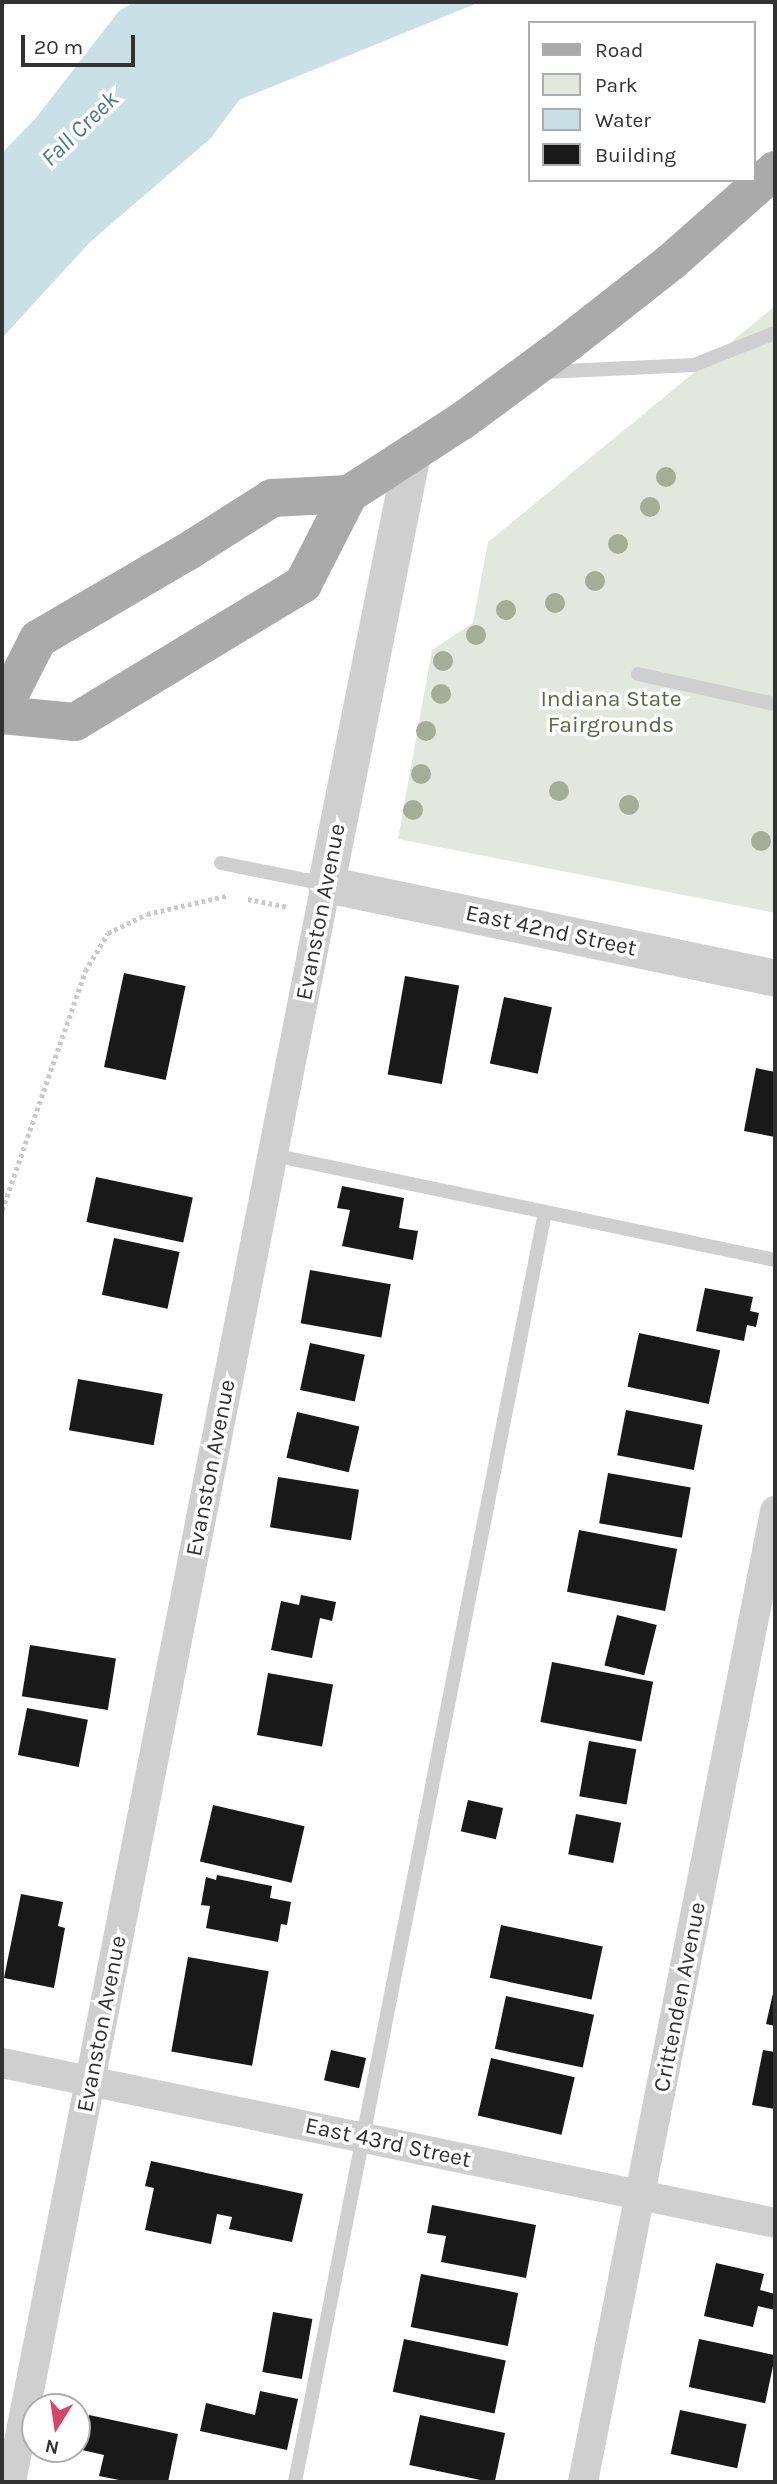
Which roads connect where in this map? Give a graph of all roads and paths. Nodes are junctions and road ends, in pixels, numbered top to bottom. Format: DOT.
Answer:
graph roads {
  1 [pos="775,170"];
  2 [pos="775,333"];
  3 [pos="527,372"];
  4 [pos="412,453"];
  5 [pos="349,494"];
  6 [pos="638,674"];
  7 [pos="775,704"];
  8 [pos="2,712"];
  9 [pos="222,863"];
  10 [pos="326,884"];
  11 [pos="226,894"];
  12 [pos="775,978"];
  13 [pos="273,1155"];
  14 [pos="2,1210"];
  15 [pos="545,1212"];
  16 [pos="775,1260"];
  17 [pos="775,1511"];
  18 [pos="2,2063"];
  19 [pos="91,2081"];
  20 [pos="365,2138"];
  21 [pos="640,2195"];
  22 [pos="775,2223"];
  23 [pos="11,2482"];
  24 [pos="295,2482"];
  25 [pos="583,2482"];
  1 -- 3 [label="main road"];
  2 -- 3 [label="lane"];
  3 -- 4 [label="main road"];
  4 -- 5 [label="main road"];
  4 -- 10 [label="street, Evanston Avenue"];
  5 -- 8 [label="main road"];
  5 -- 8 [label="main road"];
  6 -- 7 [label="lane"];
  9 -- 10 [label="lane"];
  10 -- 12 [label="street, East 42nd Street"];
  10 -- 13 [label="street, Evanston Avenue"];
  11 -- 14 [label="path"];
  13 -- 15 [label="lane"];
  13 -- 19 [label="street, Evanston Avenue"];
  15 -- 16 [label="lane"];
  15 -- 20 [label="lane"];
  17 -- 21 [label="street, Crittenden Avenue"];
  18 -- 19 [label="street, East 43rd Street"];
  19 -- 20 [label="street, East 43rd Street"];
  19 -- 23 [label="street, Evanston Avenue"];
  20 -- 21 [label="street, East 43rd Street"];
  20 -- 24 [label="lane"];
  21 -- 22 [label="street, East 43rd Street"];
  21 -- 25 [label="street, Crittenden Avenue"];
}
